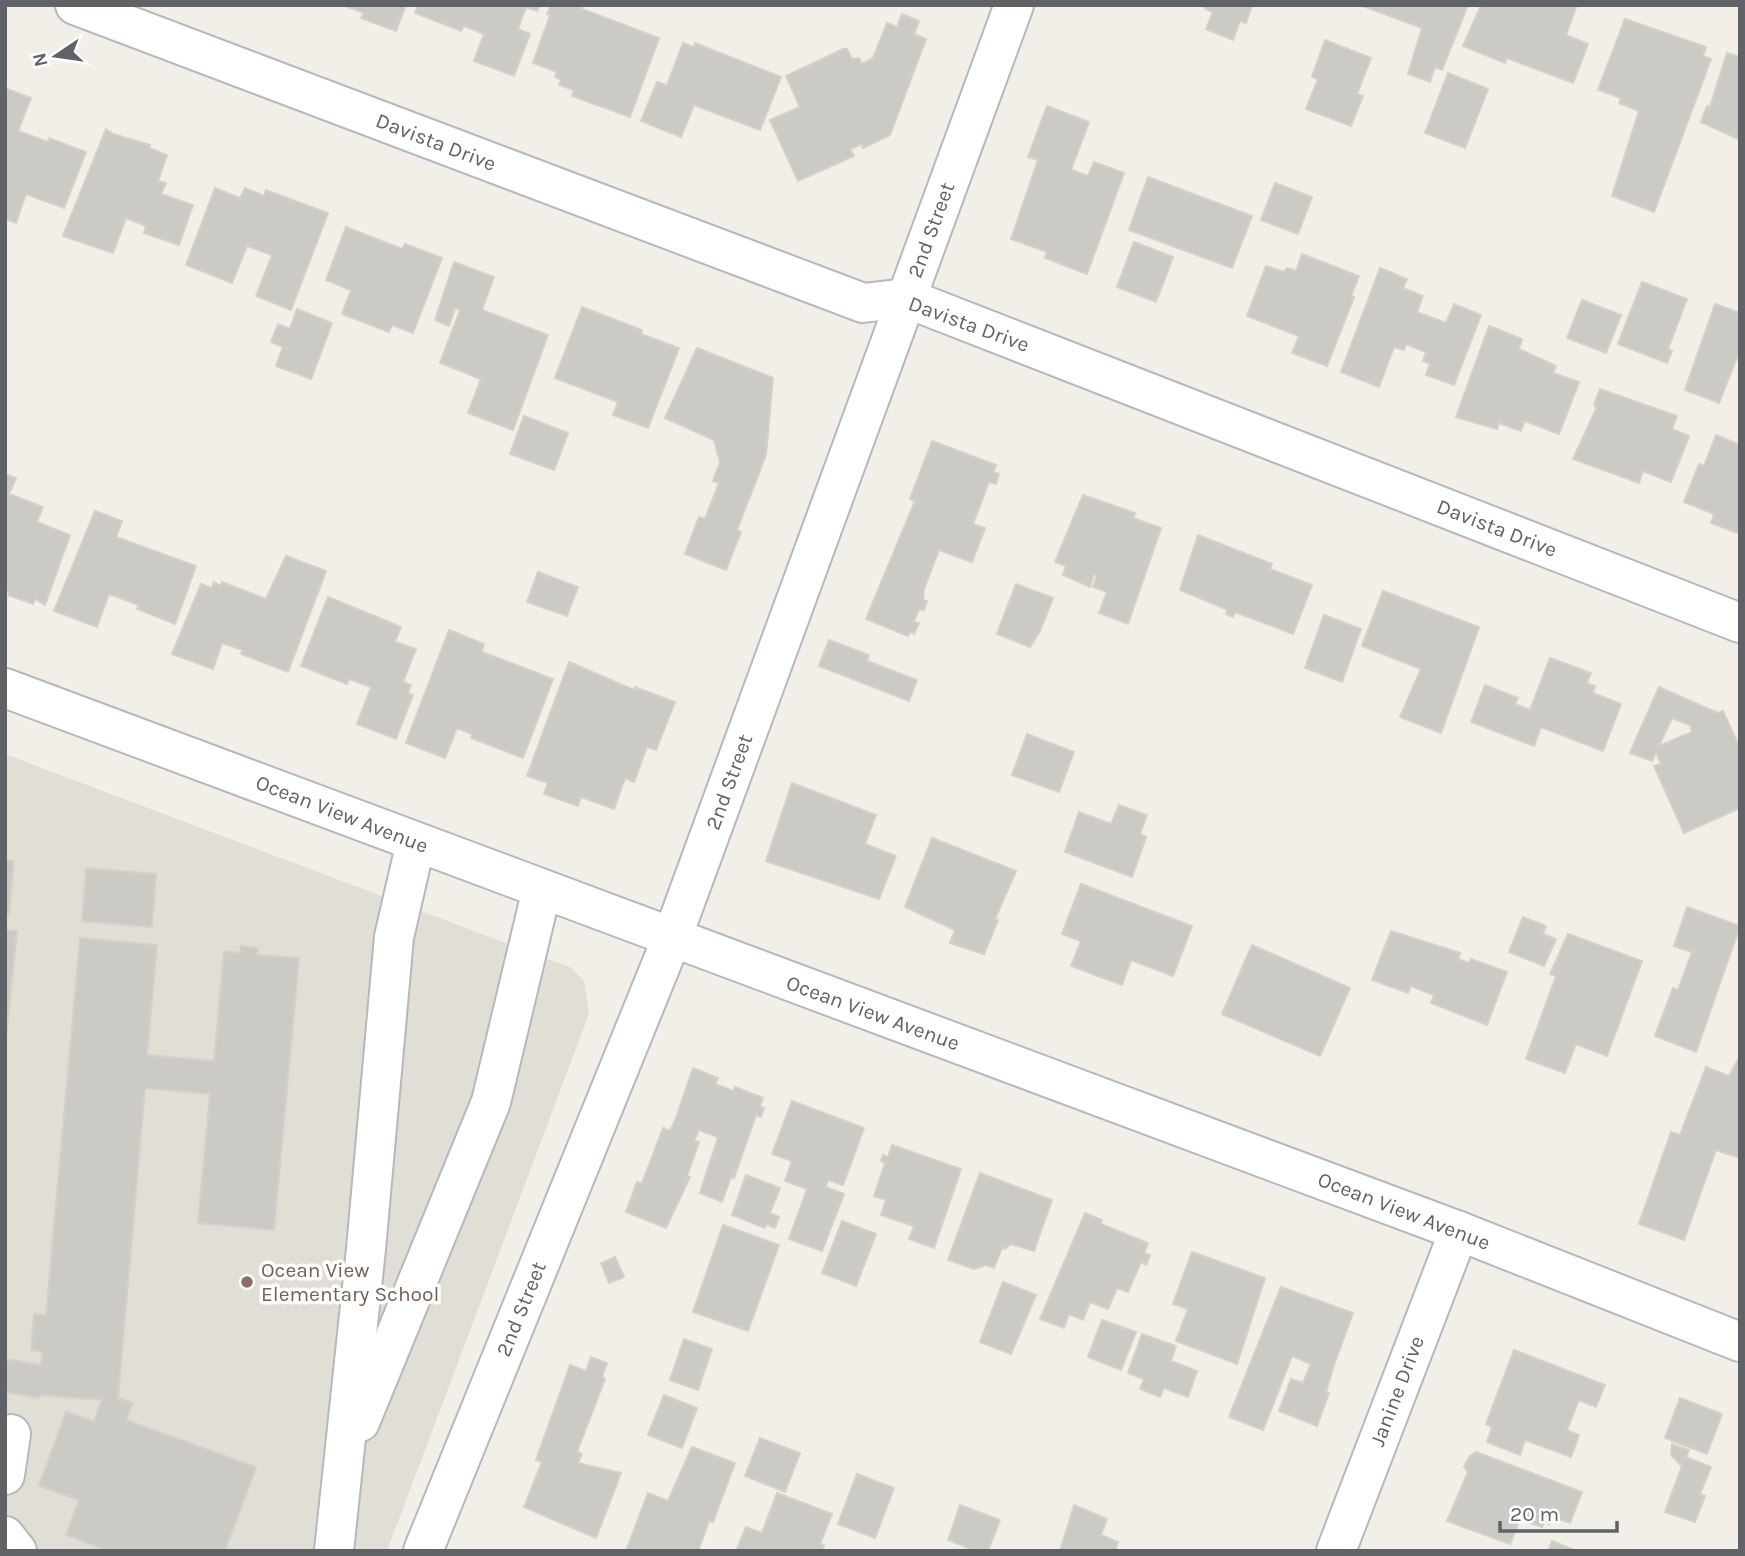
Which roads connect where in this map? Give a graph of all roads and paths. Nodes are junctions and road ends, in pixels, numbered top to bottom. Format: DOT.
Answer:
graph roads {
  1 [pos="75,5"];
  2 [pos="1014,5"];
  3 [pos="906,298"];
  4 [pos="1740,623"];
  5 [pos="5,688"];
  6 [pos="415,842"];
  7 [pos="542,889"];
  8 [pos="672,938"];
  9 [pos="1458,1231"];
  10 [pos="1740,1342"];
  11 [pos="11,1434"];
  12 [pos="344,1462"];
  13 [pos="5,1475"];
  14 [pos="5,1536"];
  15 [pos="17,1551"];
  16 [pos="334,1551"];
  17 [pos="423,1551"];
  18 [pos="1336,1551"];
  1 -- 3 [label="street, Davista Drive"];
  2 -- 3 [label="street, 2nd Street"];
  3 -- 4 [label="street, Davista Drive"];
  3 -- 8 [label="street, 2nd Street"];
  5 -- 6 [label="street, Ocean View Avenue"];
  6 -- 7 [label="street, Ocean View Avenue"];
  6 -- 12 [label="street"];
  7 -- 8 [label="street, Ocean View Avenue"];
  7 -- 12 [label="street"];
  8 -- 9 [label="street, Ocean View Avenue"];
  8 -- 17 [label="street, 2nd Street"];
  9 -- 10 [label="street, Ocean View Avenue"];
  9 -- 18 [label="street, Janine Drive"];
  11 -- 13 [label="street"];
  12 -- 16 [label="street"];
  14 -- 15 [label="street"];
}
